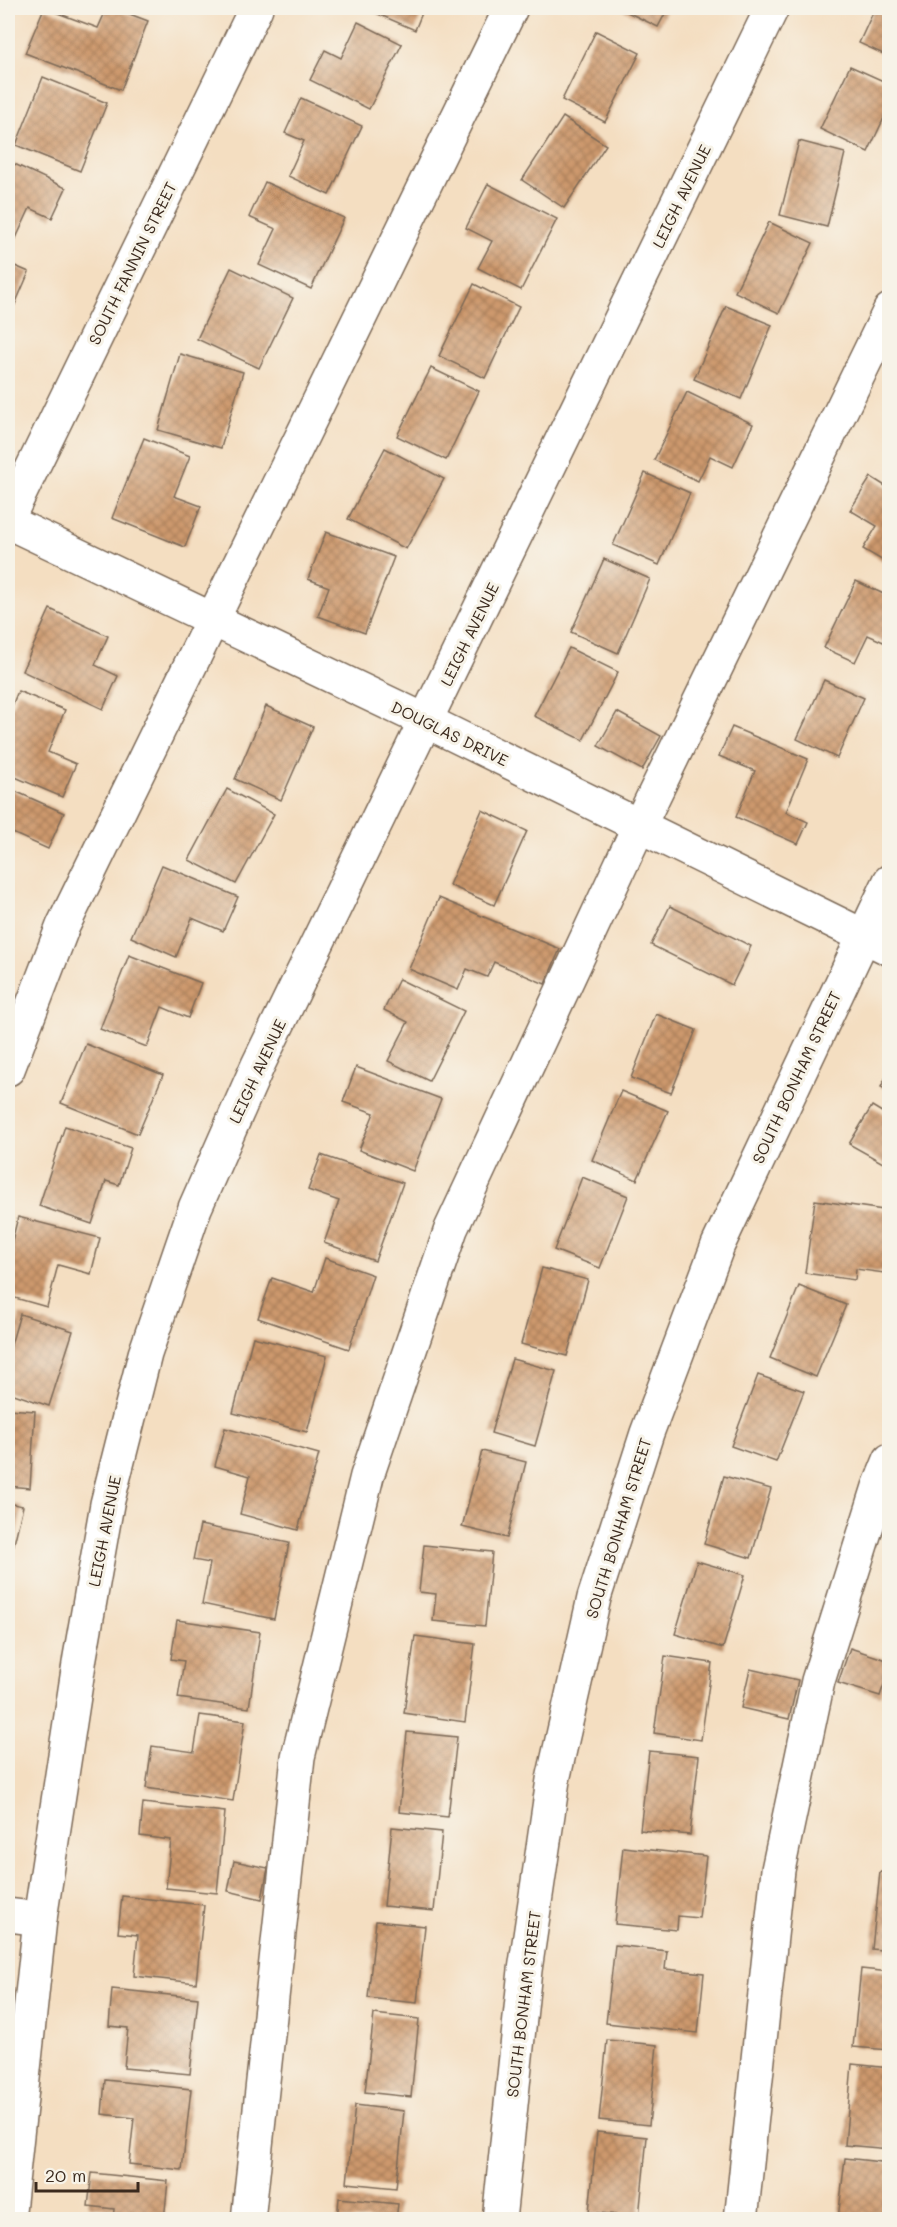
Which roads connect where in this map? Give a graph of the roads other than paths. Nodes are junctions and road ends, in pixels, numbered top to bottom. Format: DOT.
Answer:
graph roads {
  1 [pos="255,8"];
  2 [pos="511,8"];
  3 [pos="772,8"];
  4 [pos="890,310"];
  5 [pos="8,518"];
  6 [pos="8,522"];
  7 [pos="212,620"];
  8 [pos="426,721"];
  9 [pos="639,826"];
  10 [pos="890,881"];
  11 [pos="876,942"];
  12 [pos="8,1070"];
  13 [pos="890,1460"];
  14 [pos="8,1916"];
  15 [pos="40,1919"];
  16 [pos="8,2220"];
  17 [pos="248,2220"];
  18 [pos="499,2220"];
  19 [pos="741,2220"];
  1 -- 5 [label="street, SOUTH FANNIN STREET"];
  2 -- 7 [label="street"];
  3 -- 8 [label="street, LEIGH AVENUE"];
  4 -- 9 [label="street"];
  6 -- 7 [label="street, DOUGLAS DRIVE"];
  7 -- 8 [label="street, DOUGLAS DRIVE"];
  7 -- 12 [label="street"];
  8 -- 9 [label="street, DOUGLAS DRIVE"];
  8 -- 15 [label="street, LEIGH AVENUE"];
  9 -- 11 [label="street, DOUGLAS DRIVE"];
  9 -- 17 [label="street"];
  10 -- 11 [label="street, SOUTH BONHAM STREET"];
  11 -- 18 [label="street, SOUTH BONHAM STREET"];
  13 -- 19 [label="street"];
  14 -- 15 [label="street"];
  15 -- 16 [label="street, LEIGH AVENUE"];
}
